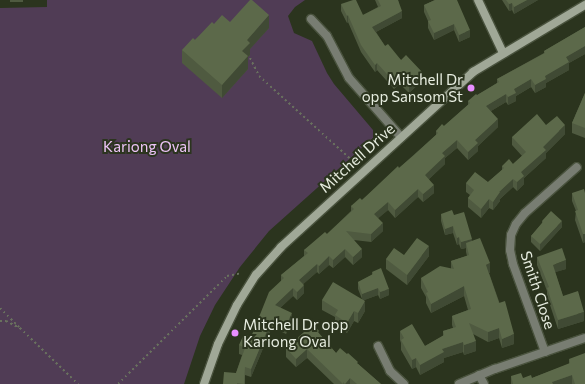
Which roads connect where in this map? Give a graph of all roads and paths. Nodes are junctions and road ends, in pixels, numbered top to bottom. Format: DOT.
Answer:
graph roads {
  1 [pos="478,0"];
  2 [pos="585,5"];
  3 [pos="311,18"];
  4 [pos="503,53"];
  5 [pos="250,58"];
  6 [pos="401,137"];
  7 [pos="354,162"];
  8 [pos="577,166"];
  9 [pos="242,273"];
  10 [pos="0,308"];
  11 [pos="0,321"];
  12 [pos="20,328"];
  13 [pos="585,338"];
  14 [pos="378,346"];
  15 [pos="544,352"];
  16 [pos="479,375"];
  17 [pos="78,384"];
  18 [pos="118,384"];
  19 [pos="204,384"];
  20 [pos="404,384"];
  21 [pos="459,384"];
  22 [pos="484,384"];
  1 -- 4 [label="street"];
  2 -- 4 [label="street, Mitchell Drive"];
  3 -- 6 [label="street"];
  4 -- 6 [label="street, Mitchell Drive"];
  5 -- 7 [label="path"];
  6 -- 19 [label="street, Mitchell Drive"];
  8 -- 15 [label="street, Smith Close"];
  9 -- 18 [label="path"];
  10 -- 12 [label="path"];
  11 -- 12 [label="path"];
  12 -- 17 [label="path"];
  13 -- 15 [label="street"];
  14 -- 20 [label="street"];
  15 -- 16 [label="street"];
  16 -- 21 [label="street"];
  16 -- 22 [label="street"];
}
